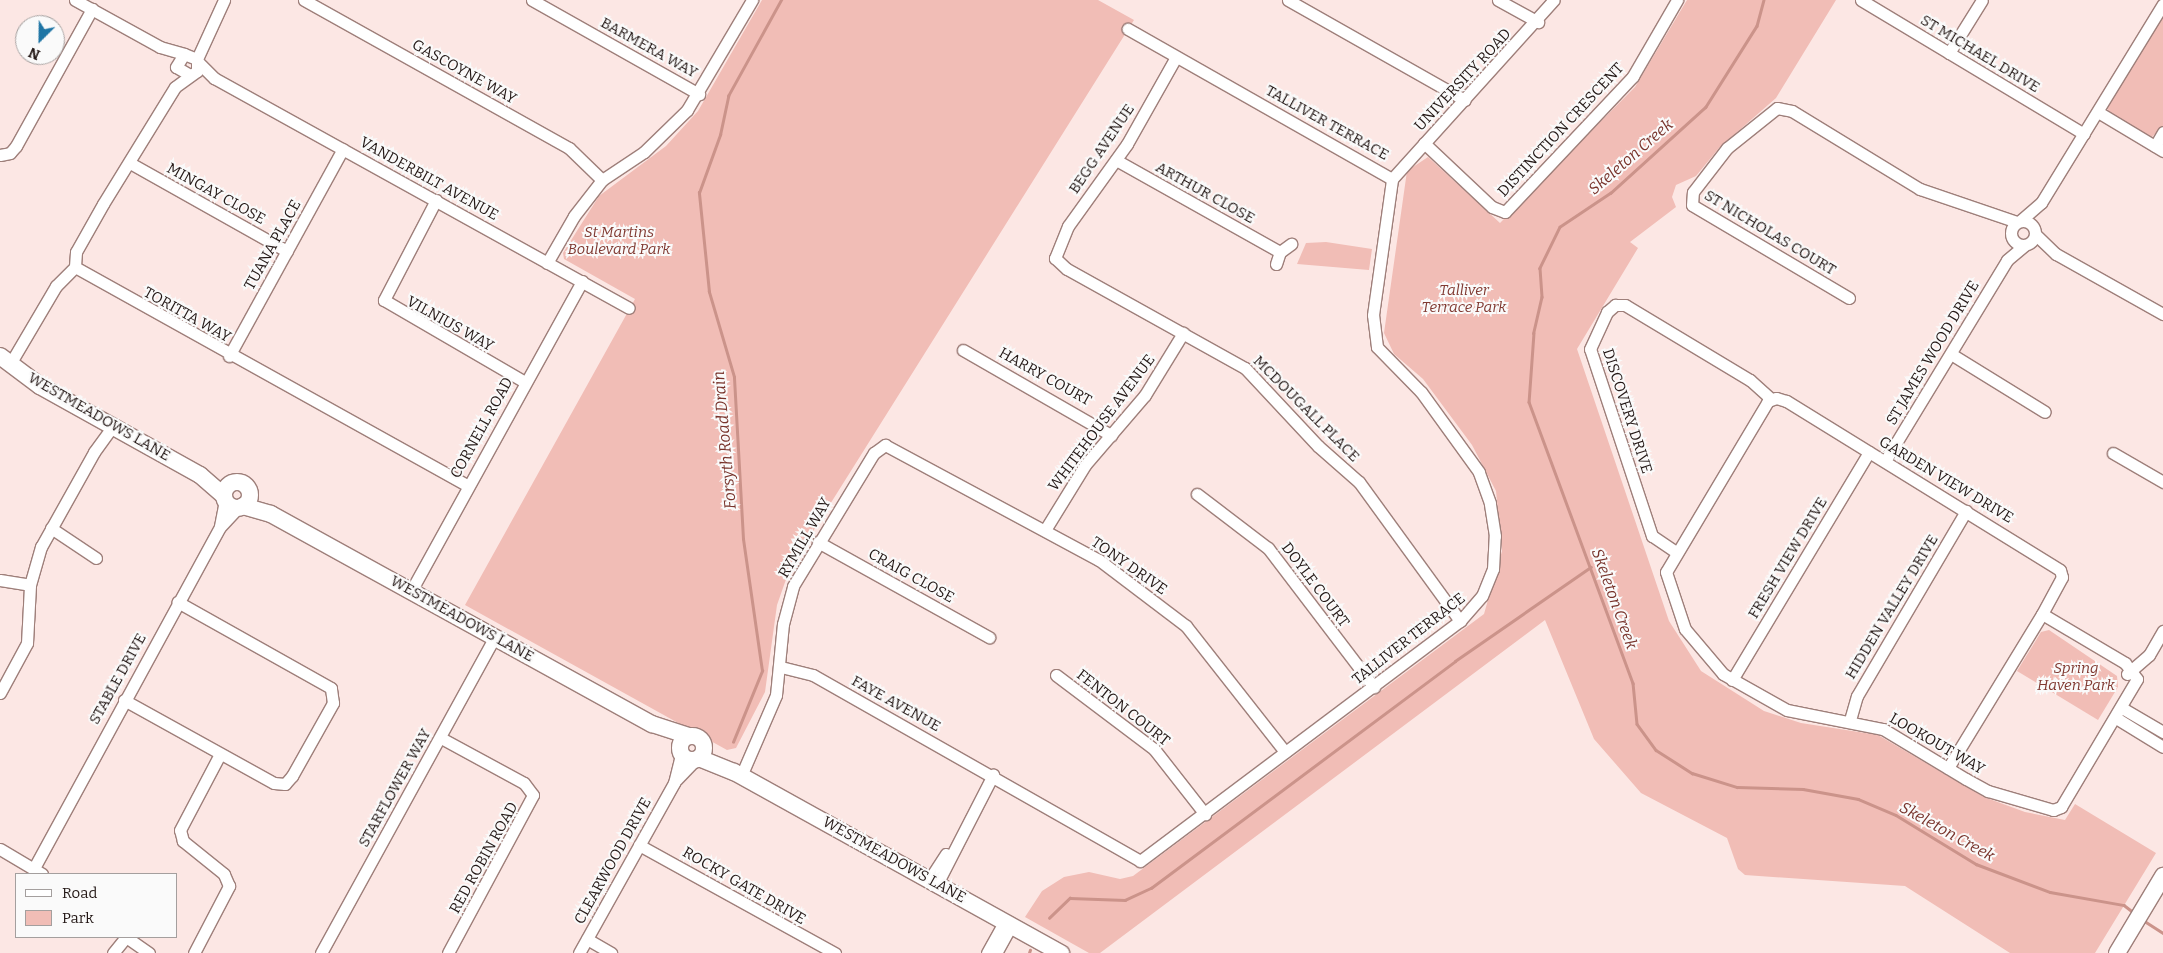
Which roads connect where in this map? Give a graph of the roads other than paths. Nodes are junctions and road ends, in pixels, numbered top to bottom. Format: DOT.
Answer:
graph roads {
  1 [pos="75,0"];
  2 [pos="224,0"];
  3 [pos="304,0"];
  4 [pos="532,0"];
  5 [pos="752,0"];
  6 [pos="1288,0"];
  7 [pos="1498,0"];
  8 [pos="1554,0"];
  9 [pos="1677,0"];
  10 [pos="1861,0"];
  11 [pos="1982,0"];
  12 [pos="2163,4"];
  13 [pos="92,9"];
  14 [pos="1538,22"];
  15 [pos="1128,29"];
  16 [pos="160,47"];
  17 [pos="1950,53"];
  18 [pos="1176,57"];
  19 [pos="191,58"];
  20 [pos="177,68"];
  21 [pos="192,75"];
  22 [pos="214,78"];
  23 [pos="175,87"];
  24 [pos="699,94"];
  25 [pos="1465,100"];
  26 [pos="2098,112"];
  27 [pos="2163,132"];
  28 [pos="2084,134"];
  29 [pos="1424,143"];
  30 [pos="343,149"];
  31 [pos="2159,149"];
  32 [pos="2,155"];
  33 [pos="1116,160"];
  34 [pos="130,163"];
  35 [pos="1392,179"];
  36 [pos="602,180"];
  37 [pos="436,200"];
  38 [pos="2041,203"];
  39 [pos="1994,216"];
  40 [pos="2018,222"];
  41 [pos="2035,232"];
  42 [pos="2011,235"];
  43 [pos="1291,244"];
  44 [pos="2026,245"];
  45 [pos="287,251"];
  46 [pos="1280,252"];
  47 [pos="2056,254"];
  48 [pos="1056,258"];
  49 [pos="2007,260"];
  50 [pos="547,263"];
  51 [pos="1276,264"];
  52 [pos="75,267"];
  53 [pos="582,281"];
  54 [pos="1849,298"];
  55 [pos="629,308"];
  56 [pos="2149,309"];
  57 [pos="2163,314"];
  58 [pos="2163,321"];
  59 [pos="1183,333"];
  60 [pos="963,350"];
  61 [pos="1951,354"];
  62 [pos="229,356"];
  63 [pos="5,360"];
  64 [pos="525,382"];
  65 [pos="1771,399"];
  66 [pos="2045,412"];
  67 [pos="109,424"];
  68 [pos="1111,435"];
  69 [pos="885,445"];
  70 [pos="1869,452"];
  71 [pos="2112,453"];
  72 [pos="1885,461"];
  73 [pos="2163,482"];
  74 [pos="468,486"];
  75 [pos="1197,494"];
  76 [pos="235,498"];
  77 [pos="1966,511"];
  78 [pos="51,528"];
  79 [pos="1045,530"];
  80 [pos="818,542"];
  81 [pos="1676,552"];
  82 [pos="96,558"];
  83 [pos="0,580"];
  84 [pos="30,585"];
  85 [pos="412,591"];
  86 [pos="178,602"];
  87 [pos="2042,614"];
  88 [pos="1460,621"];
  89 [pos="2163,630"];
  90 [pos="495,637"];
  91 [pos="989,637"];
  92 [pos="782,667"];
  93 [pos="2130,673"];
  94 [pos="1056,675"];
  95 [pos="1732,680"];
  96 [pos="1374,687"];
  97 [pos="0,693"];
  98 [pos="124,700"];
  99 [pos="2119,713"];
  100 [pos="1850,720"];
  101 [pos="652,724"];
  102 [pos="2163,732"];
  103 [pos="694,737"];
  104 [pos="440,738"];
  105 [pos="2163,747"];
  106 [pos="1285,752"];
  107 [pos="220,754"];
  108 [pos="689,756"];
  109 [pos="1948,768"];
  110 [pos="734,772"];
  111 [pos="993,775"];
  112 [pos="1205,814"];
  113 [pos="639,845"];
  114 [pos="0,849"];
  115 [pos="34,869"];
  116 [pos="933,882"];
  117 [pos="2162,883"];
  118 [pos="1008,924"];
  119 [pos="117,938"];
  120 [pos="125,938"];
  121 [pos="127,938"];
  122 [pos="587,939"];
  123 [pos="112,953"];
  124 [pos="148,953"];
  125 [pos="194,953"];
  126 [pos="321,953"];
  127 [pos="448,953"];
  128 [pos="579,953"];
  129 [pos="611,953"];
  130 [pos="835,953"];
  131 [pos="987,953"];
  132 [pos="996,953"];
  133 [pos="1061,953"];
  134 [pos="2117,953"];
  135 [pos="2126,953"];
  1 -- 13 [label="street, VANDERBILT AVENUE"];
  2 -- 19 [label="street"];
  3 -- 36 [label="street, GASCOYNE WAY"];
  4 -- 24 [label="street, BARMERA WAY"];
  5 -- 24 [label="street"];
  6 -- 25 [label="street"];
  7 -- 14 [label="street"];
  8 -- 14 [label="street, UNIVERSITY ROAD"];
  9 -- 29 [label="street, DISTINCTION CRESCENT"];
  10 -- 17 [label="street, ST MICHAEL DRIVE"];
  11 -- 17 [label="street"];
  12 -- 26 [label="street"];
  13 -- 16 [label="street, VANDERBILT AVENUE"];
  13 -- 32 [label="street"];
  14 -- 25 [label="street, UNIVERSITY ROAD"];
  15 -- 18 [label="street, TALLIVER TERRACE"];
  16 -- 19 [label="street, VANDERBILT AVENUE"];
  16 -- 20 [label="street, VANDERBILT AVENUE"];
  17 -- 28 [label="street, ST MICHAEL DRIVE"];
  18 -- 33 [label="street, BEGG AVENUE"];
  18 -- 35 [label="street, TALLIVER TERRACE"];
  19 -- 20 [label="street"];
  19 -- 21 [label="street"];
  19 -- 22 [label="street, VANDERBILT AVENUE"];
  20 -- 21 [label="street, VANDERBILT AVENUE"];
  20 -- 23 [label="street"];
  21 -- 22 [label="street, VANDERBILT AVENUE"];
  21 -- 23 [label="street"];
  22 -- 30 [label="street, VANDERBILT AVENUE"];
  23 -- 34 [label="street"];
  24 -- 36 [label="street"];
  25 -- 29 [label="street, UNIVERSITY ROAD"];
  26 -- 28 [label="street"];
  26 -- 31 [label="street"];
  27 -- 31 [label="street"];
  28 -- 38 [label="street"];
  29 -- 35 [label="street, UNIVERSITY ROAD"];
  30 -- 37 [label="street, VANDERBILT AVENUE"];
  30 -- 45 [label="street, TUANA PLACE"];
  33 -- 46 [label="street, ARTHUR CLOSE"];
  33 -- 48 [label="street, BEGG AVENUE"];
  34 -- 45 [label="street, MINGAY CLOSE"];
  34 -- 52 [label="street"];
  35 -- 88 [label="street, TALLIVER TERRACE"];
  36 -- 50 [label="street"];
  37 -- 50 [label="street, VANDERBILT AVENUE"];
  37 -- 64 [label="street, VILNIUS WAY"];
  38 -- 40 [label="street"];
  38 -- 41 [label="street"];
  39 -- 40 [label="street"];
  39 -- 42 [label="street"];
  39 -- 54 [label="street, ST NICHOLAS COURT"];
  40 -- 41 [label="street"];
  40 -- 42 [label="street, ST JAMES WOOD DRIVE"];
  41 -- 44 [label="street, ST JAMES WOOD DRIVE"];
  41 -- 47 [label="street"];
  42 -- 44 [label="street"];
  42 -- 49 [label="street, ST JAMES WOOD DRIVE"];
  43 -- 46 [label="street"];
  44 -- 47 [label="street"];
  44 -- 49 [label="street, ST JAMES WOOD DRIVE"];
  45 -- 62 [label="street, TUANA PLACE"];
  46 -- 51 [label="street"];
  47 -- 56 [label="street"];
  48 -- 59 [label="street, MCDOUGALL PLACE"];
  49 -- 61 [label="street, ST JAMES WOOD DRIVE"];
  50 -- 53 [label="street, VANDERBILT AVENUE"];
  52 -- 62 [label="street, TORITTA WAY"];
  52 -- 63 [label="street"];
  53 -- 55 [label="street, VANDERBILT AVENUE"];
  53 -- 64 [label="street, CORNELL ROAD"];
  56 -- 57 [label="street"];
  56 -- 58 [label="street"];
  59 -- 68 [label="street, WHITEHOUSE AVENUE"];
  59 -- 88 [label="street, MCDOUGALL PLACE"];
  60 -- 68 [label="street, HARRY COURT"];
  61 -- 66 [label="street"];
  61 -- 72 [label="street, ST JAMES WOOD DRIVE"];
  62 -- 74 [label="street, TORITTA WAY"];
  63 -- 67 [label="street, WESTMEADOWS LANE"];
  64 -- 74 [label="street, CORNELL ROAD"];
  65 -- 70 [label="street, GARDEN VIEW DRIVE"];
  65 -- 81 [label="street"];
  65 -- 81 [label="street, DISCOVERY DRIVE"];
  67 -- 76 [label="street, WESTMEADOWS LANE"];
  67 -- 78 [label="street"];
  68 -- 79 [label="street, WHITEHOUSE AVENUE"];
  69 -- 79 [label="street, TONY DRIVE"];
  69 -- 80 [label="street, RYMILL WAY"];
  70 -- 72 [label="street, GARDEN VIEW DRIVE"];
  70 -- 95 [label="street, FRESH VIEW DRIVE"];
  71 -- 73 [label="street"];
  72 -- 77 [label="street, GARDEN VIEW DRIVE"];
  74 -- 85 [label="street, CORNELL ROAD"];
  75 -- 96 [label="street, DOYLE COURT"];
  76 -- 85 [label="street, WESTMEADOWS LANE"];
  76 -- 86 [label="street, STABLE DRIVE"];
  77 -- 87 [label="street, GARDEN VIEW DRIVE"];
  77 -- 100 [label="street, HIDDEN VALLEY DRIVE"];
  78 -- 82 [label="street"];
  78 -- 84 [label="street"];
  79 -- 106 [label="street, TONY DRIVE"];
  80 -- 91 [label="street, CRAIG CLOSE"];
  80 -- 92 [label="street, RYMILL WAY"];
  81 -- 95 [label="street, LOOKOUT WAY"];
  83 -- 84 [label="street"];
  84 -- 97 [label="street"];
  85 -- 90 [label="street, WESTMEADOWS LANE"];
  86 -- 98 [label="street, STABLE DRIVE"];
  86 -- 107 [label="street"];
  87 -- 93 [label="street"];
  87 -- 109 [label="street, GARDEN VIEW DRIVE"];
  88 -- 96 [label="street, TALLIVER TERRACE"];
  89 -- 93 [label="street"];
  90 -- 101 [label="street, WESTMEADOWS LANE"];
  90 -- 104 [label="street, STARFLOWER WAY"];
  92 -- 110 [label="street, RYMILL WAY"];
  92 -- 111 [label="street, FAYE AVENUE"];
  93 -- 99 [label="street"];
  94 -- 112 [label="street, FENTON COURT"];
  95 -- 100 [label="street, LOOKOUT WAY"];
  96 -- 106 [label="street, TALLIVER TERRACE"];
  98 -- 107 [label="street"];
  98 -- 115 [label="street, STABLE DRIVE"];
  99 -- 102 [label="street"];
  99 -- 105 [label="street"];
  99 -- 109 [label="street, LOOKOUT WAY"];
  100 -- 109 [label="street, LOOKOUT WAY"];
  101 -- 103 [label="street, WESTMEADOWS LANE"];
  101 -- 108 [label="street, WESTMEADOWS LANE"];
  103 -- 108 [label="street"];
  103 -- 108 [label="street"];
  103 -- 110 [label="street, WESTMEADOWS LANE"];
  104 -- 126 [label="street, STARFLOWER WAY"];
  104 -- 127 [label="street, RED ROBIN ROAD"];
  106 -- 112 [label="street, TALLIVER TERRACE"];
  107 -- 125 [label="street"];
  108 -- 110 [label="street, WESTMEADOWS LANE"];
  108 -- 113 [label="street, CLEARWOOD DRIVE"];
  110 -- 116 [label="street, WESTMEADOWS LANE"];
  111 -- 112 [label="street, TALLIVER TERRACE"];
  111 -- 116 [label="street"];
  113 -- 122 [label="street, CLEARWOOD DRIVE"];
  113 -- 130 [label="street, ROCKY GATE DRIVE"];
  114 -- 115 [label="street"];
  116 -- 118 [label="street, WESTMEADOWS LANE"];
  117 -- 134 [label="street"];
  117 -- 135 [label="street"];
  118 -- 131 [label="street"];
  118 -- 132 [label="street"];
  118 -- 133 [label="street, WESTMEADOWS LANE"];
  119 -- 123 [label="street"];
  120 -- 123 [label="street"];
  121 -- 124 [label="street"];
  122 -- 128 [label="street, CLEARWOOD DRIVE"];
  122 -- 129 [label="street"];
}
